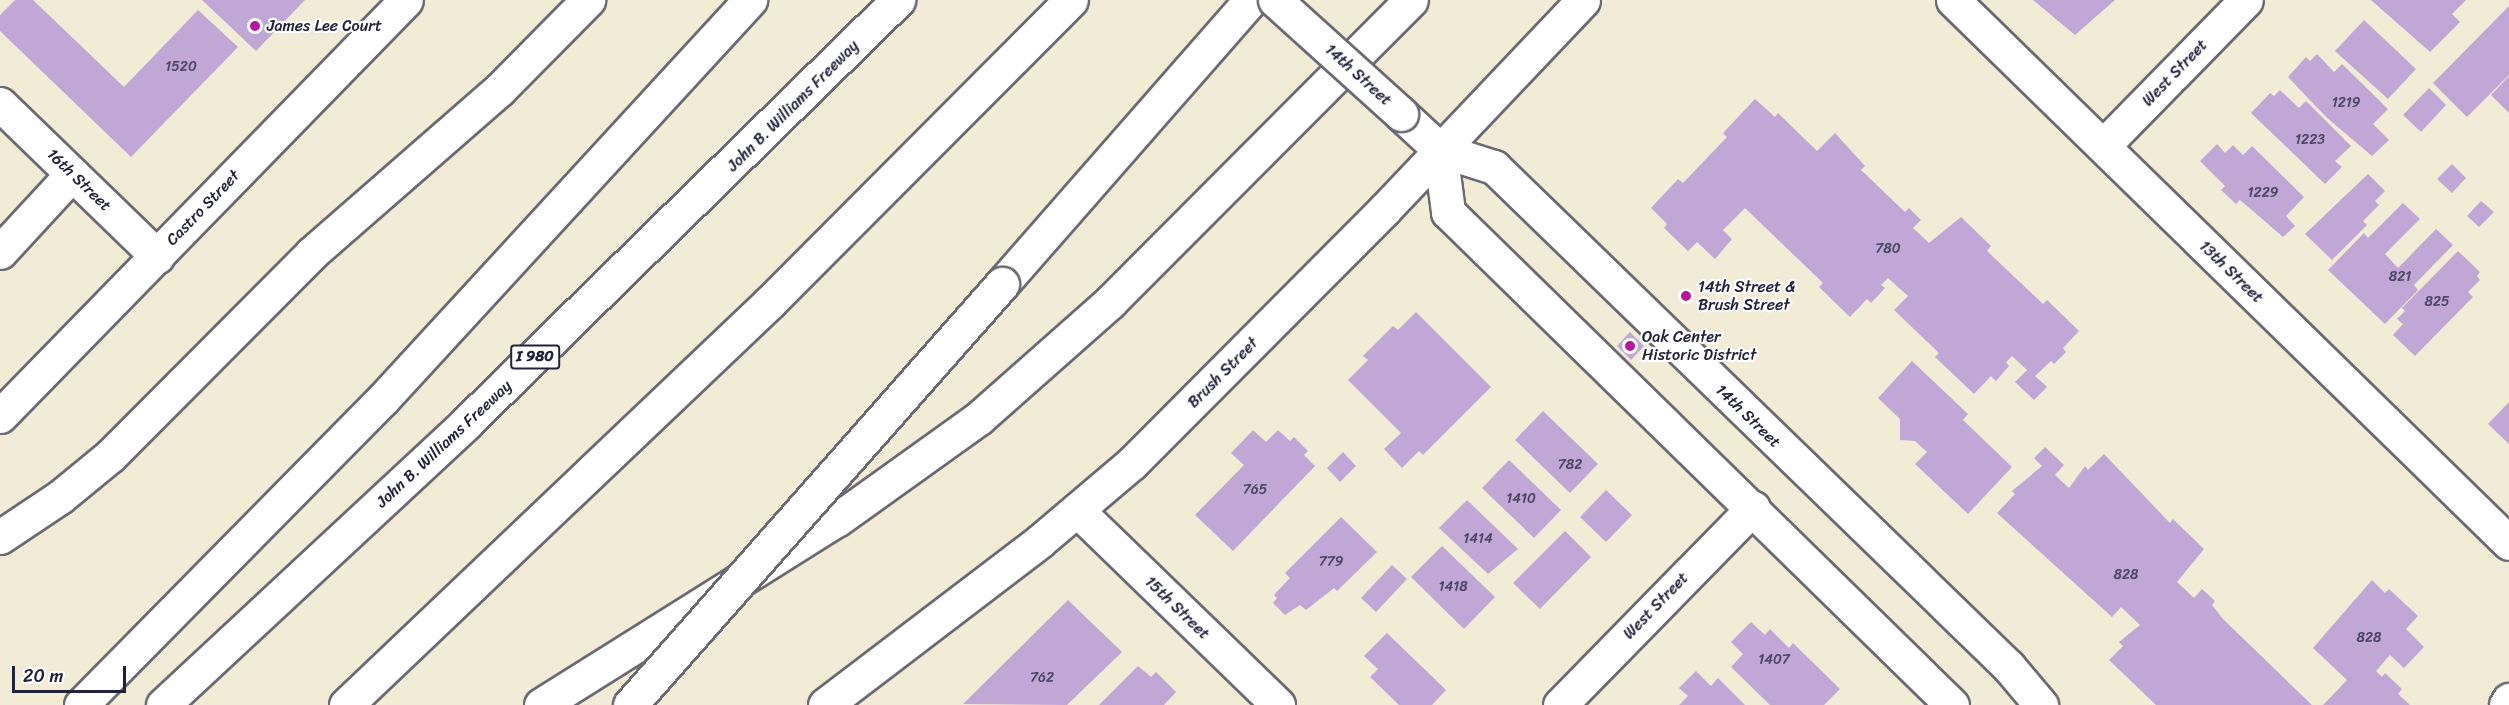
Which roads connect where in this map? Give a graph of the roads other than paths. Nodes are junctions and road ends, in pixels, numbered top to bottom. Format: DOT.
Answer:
graph roads {
  1 [pos="406,0"];
  2 [pos="588,0"];
  3 [pos="750,0"];
  4 [pos="898,0"];
  5 [pos="1071,0"];
  6 [pos="1251,0"];
  7 [pos="1275,0"];
  8 [pos="1411,0"];
  9 [pos="1583,0"];
  10 [pos="1953,0"];
  11 [pos="2246,0"];
  12 [pos="0,104"];
  13 [pos="2103,146"];
  14 [pos="1440,150"];
  15 [pos="72,174"];
  16 [pos="0,252"];
  17 [pos="157,256"];
  18 [pos="0,416"];
  19 [pos="1753,508"];
  20 [pos="1077,510"];
  21 [pos="0,537"];
  22 [pos="2509,543"];
  23 [pos="2509,700"];
  24 [pos="81,705"];
  25 [pos="163,705"];
  26 [pos="346,705"];
  27 [pos="541,705"];
  28 [pos="630,705"];
  29 [pos="825,705"];
  30 [pos="1278,705"];
  31 [pos="1560,705"];
  32 [pos="1952,705"];
  33 [pos="2042,705"];
  34 [pos="2506,705"];
  1 -- 17 [label="main road, Castro Street"];
  2 -- 21 [label="main road"];
  3 -- 24 [label="main road"];
  4 -- 25 [label="main road, John B. Williams Freeway / I 980"];
  5 -- 26 [label="main road"];
  6 -- 28 [label="main road, bridge"];
  7 -- 14 [label="main road, 14th Street, bridge"];
  8 -- 27 [label="main road"];
  9 -- 14 [label="main road, Brush Street"];
  10 -- 13 [label="main road, 13th Street"];
  11 -- 13 [label="main road, West Street"];
  12 -- 15 [label="main road, 16th Street"];
  13 -- 22 [label="main road, 13th Street"];
  14 -- 19 [label="main road"];
  14 -- 20 [label="main road, Brush Street"];
  14 -- 33 [label="main road, 14th Street"];
  15 -- 16 [label="main road"];
  15 -- 17 [label="main road, 16th Street"];
  17 -- 18 [label="main road, Castro Street"];
  19 -- 31 [label="main road, West Street"];
  19 -- 32 [label="main road"];
  20 -- 29 [label="main road, Brush Street"];
  20 -- 30 [label="main road, 15th Street"];
  23 -- 34 [label="main road"];
}
